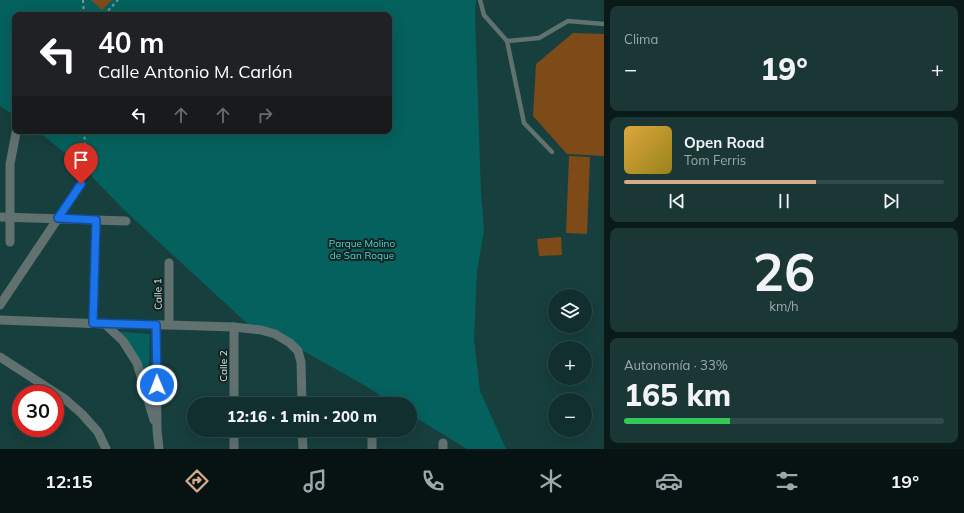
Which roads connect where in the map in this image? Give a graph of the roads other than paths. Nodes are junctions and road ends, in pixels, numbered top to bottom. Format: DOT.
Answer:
graph roads {
  1 [pos="480,0"];
  2 [pos="604,24"];
  3 [pos="507,41"];
  4 [pos="16,134"];
  5 [pos="552,152"];
  6 [pos="81,184"];
  7 [pos="5,217"];
  8 [pos="58,218"];
  9 [pos="96,220"];
  10 [pos="126,221"];
  11 [pos="10,242"];
  12 [pos="169,263"];
  13 [pos="0,306"];
  14 [pos="0,320"];
  15 [pos="93,323"];
  16 [pos="105,324"];
  17 [pos="156,325"];
  18 [pos="169,325"];
  19 [pos="234,328"];
  20 [pos="0,357"];
  21 [pos="234,397"];
  22 [pos="302,397"];
  23 [pos="157,430"];
  24 [pos="234,437"];
  25 [pos="302,437"];
  26 [pos="372,437"];
  27 [pos="106,449"];
  28 [pos="159,449"];
  29 [pos="234,449"];
  30 [pos="303,449"];
  31 [pos="372,449"];
  1 -- 3 [label="lane"];
  2 -- 3 [label="lane"];
  3 -- 5 [label="lane"];
  4 -- 7 [label="street"];
  6 -- 8 [label="street"];
  7 -- 8 [label="street"];
  7 -- 11 [label="street"];
  8 -- 9 [label="street"];
  8 -- 13 [label="street"];
  9 -- 10 [label="street"];
  9 -- 15 [label="street"];
  12 -- 18 [label="street, Calle 1"];
  14 -- 15 [label="street"];
  15 -- 16 [label="street"];
  16 -- 17 [label="street"];
  16 -- 23 [label="street, Calle 1"];
  17 -- 18 [label="street"];
  17 -- 23 [label="street, Calle 1"];
  18 -- 19 [label="street"];
  19 -- 21 [label="street, Calle 2"];
  19 -- 22 [label="street"];
  20 -- 27 [label="street"];
  23 -- 28 [label="street, Calle 1"];
  24 -- 29 [label="street"];
  25 -- 30 [label="street"];
  26 -- 31 [label="street"];
}
